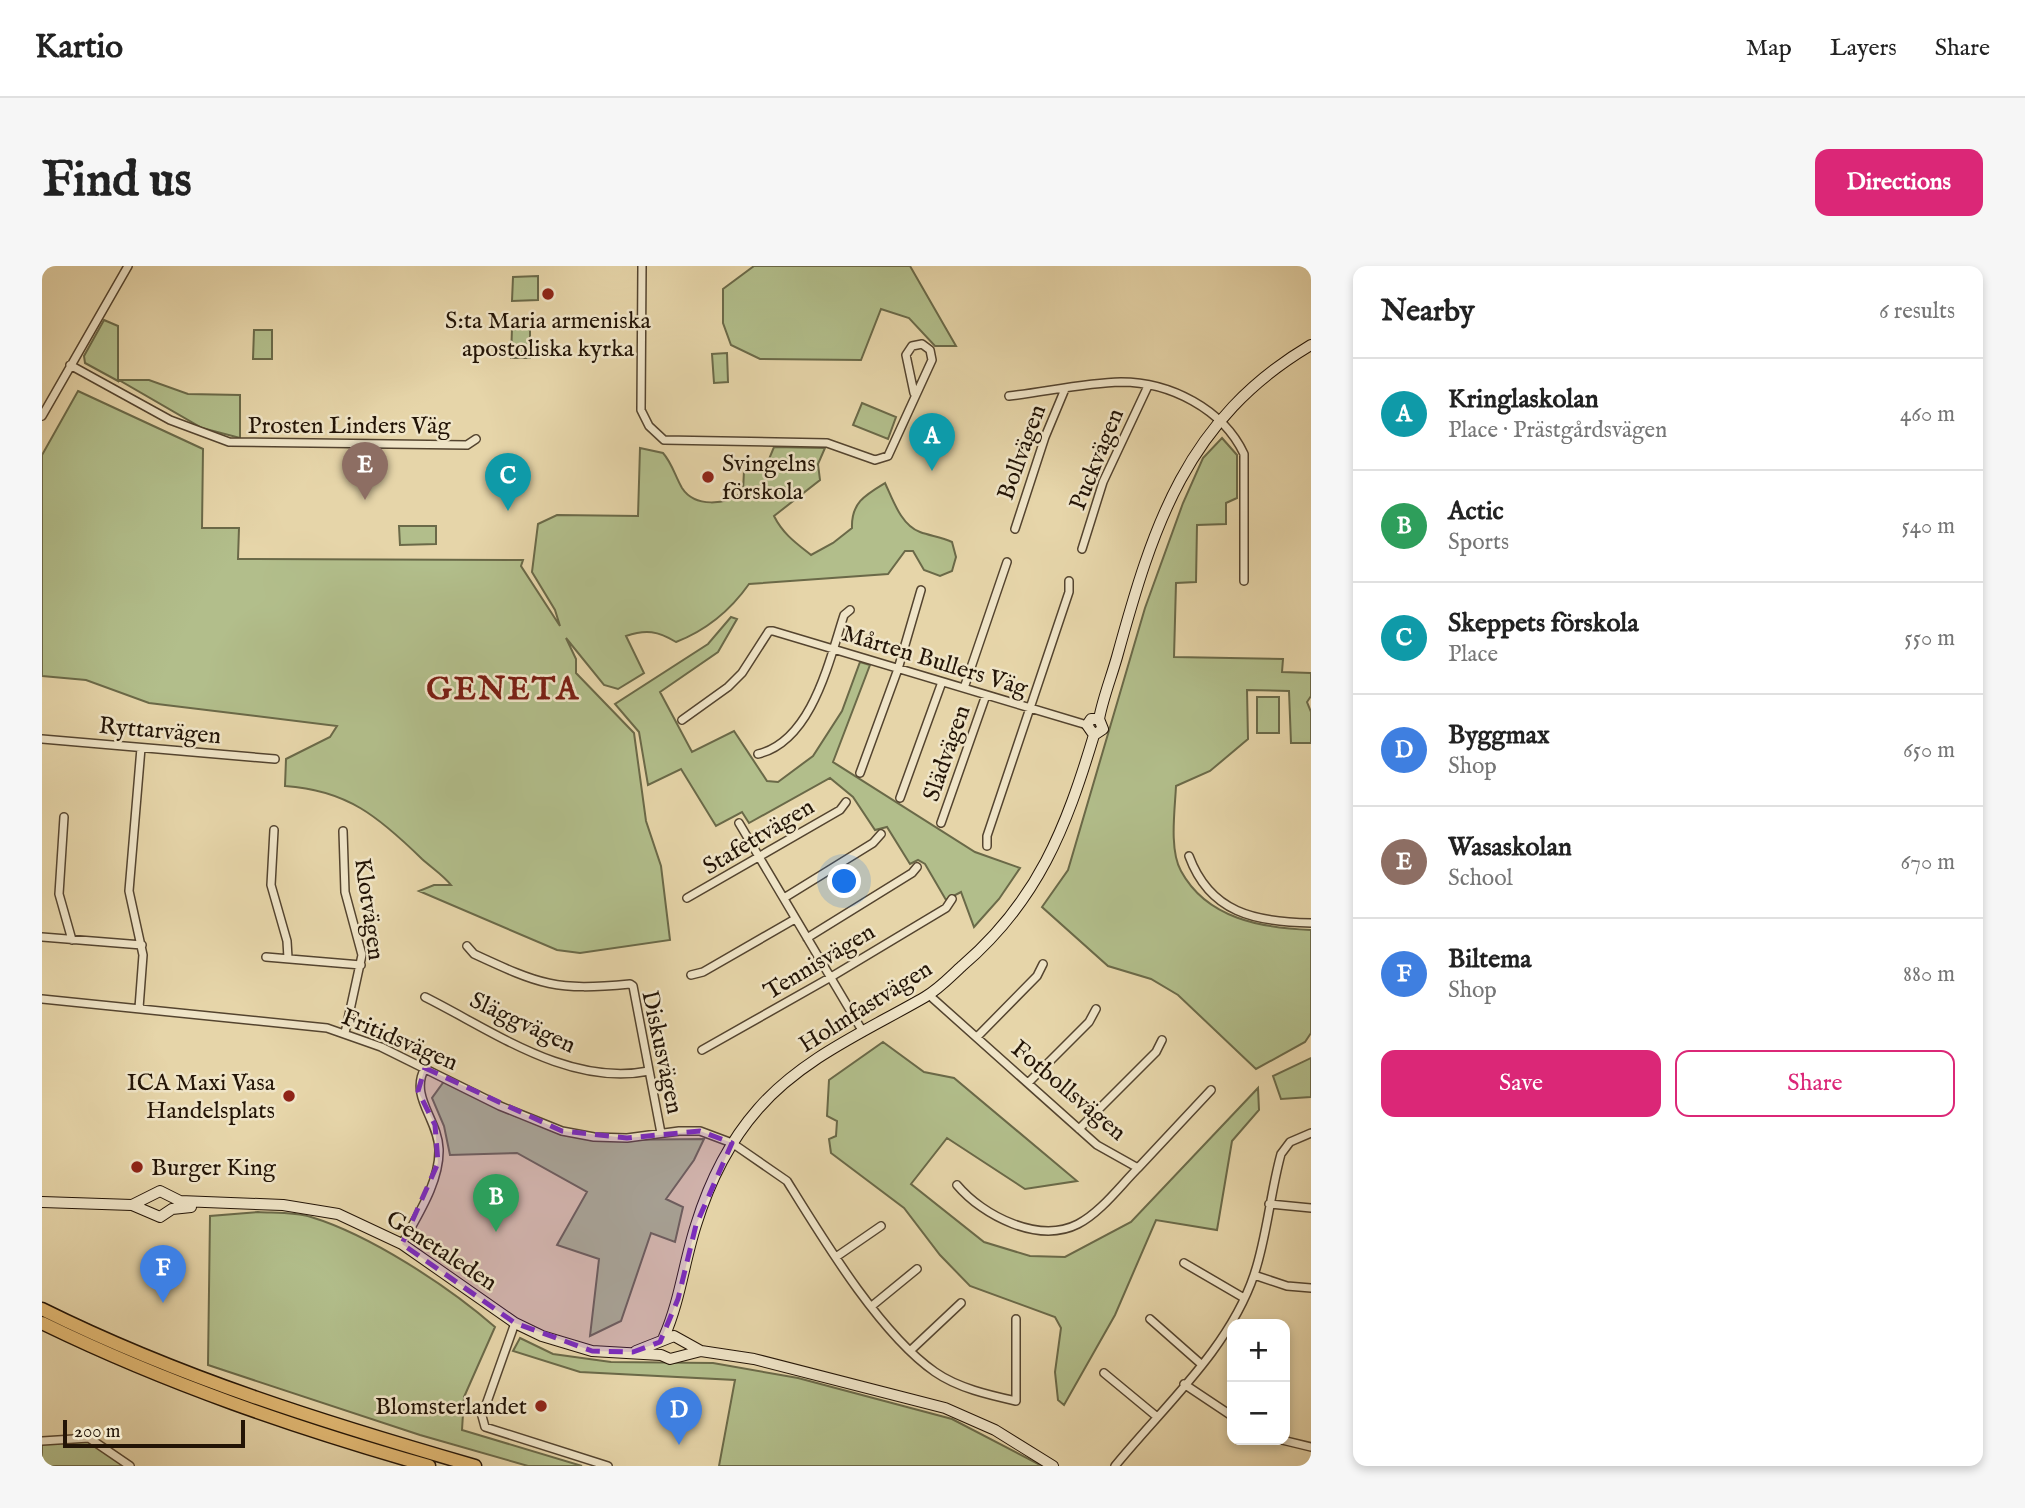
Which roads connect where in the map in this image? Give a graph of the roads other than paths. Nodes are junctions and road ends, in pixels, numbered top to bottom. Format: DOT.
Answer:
graph roads {
  1 [pos="128,266"];
  2 [pos="642,266"];
  3 [pos="1311,345"];
  4 [pos="70,365"];
  5 [pos="1148,386"];
  6 [pos="1065,389"];
  7 [pos="914,393"];
  8 [pos="1009,396"];
  9 [pos="42,416"];
  10 [pos="1221,421"];
  11 [pos="476,439"];
  12 [pos="1015,529"];
  13 [pos="1082,549"];
  14 [pos="1007,562"];
  15 [pos="1069,581"];
  16 [pos="1244,581"];
  17 [pos="921,590"];
  18 [pos="850,610"];
  19 [pos="833,649"];
  20 [pos="898,668"];
  21 [pos="942,682"];
  22 [pos="964,688"];
  23 [pos="986,695"];
  24 [pos="1032,709"];
  25 [pos="1099,719"];
  26 [pos="682,720"];
  27 [pos="1087,726"];
  28 [pos="1094,735"];
  29 [pos="42,739"];
  30 [pos="141,748"];
  31 [pos="758,754"];
  32 [pos="275,759"];
  33 [pos="860,774"];
  34 [pos="900,798"];
  35 [pos="846,802"];
  36 [pos="64,817"];
  37 [pos="941,822"];
  38 [pos="739,823"];
  39 [pos="274,830"];
  40 [pos="343,831"];
  41 [pos="881,834"];
  42 [pos="987,846"];
  43 [pos="1189,856"];
  44 [pos="759,858"];
  45 [pos="917,867"];
  46 [pos="687,898"];
  47 [pos="784,898"];
  48 [pos="952,899"];
  49 [pos="795,919"];
  50 [pos="1311,923"];
  51 [pos="42,937"];
  52 [pos="807,939"];
  53 [pos="72,940"];
  54 [pos="142,946"];
  55 [pos="467,946"];
  56 [pos="266,957"];
  57 [pos="288,958"];
  58 [pos="1043,964"];
  59 [pos="361,965"];
  60 [pos="691,975"];
  61 [pos="831,977"];
  62 [pos="929,995"];
  63 [pos="425,997"];
  64 [pos="42,999"];
  65 [pos="139,1009"];
  66 [pos="1096,1009"];
  67 [pos="863,1032"];
  68 [pos="345,1033"];
  69 [pos="977,1037"];
  70 [pos="1162,1040"];
  71 [pos="702,1049"];
  72 [pos="425,1068"];
  73 [pos="649,1071"];
  74 [pos="1028,1083"];
  75 [pos="1211,1090"];
  76 [pos="1079,1129"];
  77 [pos="661,1133"];
  78 [pos="1311,1133"];
  79 [pos="732,1143"];
  80 [pos="1138,1168"];
  81 [pos="957,1185"];
  82 [pos="42,1202"];
  83 [pos="148,1204"];
  84 [pos="1269,1204"];
  85 [pos="172,1205"];
  86 [pos="1311,1208"];
  87 [pos="881,1226"];
  88 [pos="402,1244"];
  89 [pos="836,1257"];
  90 [pos="1184,1264"];
  91 [pos="917,1269"];
  92 [pos="1254,1275"];
  93 [pos="1311,1288"];
  94 [pos="1244,1298"];
  95 [pos="961,1303"];
  96 [pos="873,1305"];
  97 [pos="42,1309"];
  98 [pos="673,1317"];
  99 [pos="1016,1319"];
  100 [pos="1150,1319"];
  101 [pos="42,1323"];
  102 [pos="515,1323"];
  103 [pos="662,1340"];
  104 [pos="679,1340"];
  105 [pos="911,1350"];
  106 [pos="701,1351"];
  107 [pos="633,1352"];
  108 [pos="662,1354"];
  109 [pos="676,1357"];
  110 [pos="1201,1364"];
  111 [pos="1104,1373"];
  112 [pos="1184,1384"];
  113 [pos="1227,1413"];
  114 [pos="1156,1416"];
  115 [pos="42,1441"];
  116 [pos="1290,1442"];
  117 [pos="1311,1447"];
  118 [pos="130,1466"];
  119 [pos="429,1466"];
  120 [pos="475,1466"];
  121 [pos="608,1466"];
  122 [pos="1053,1466"];
  123 [pos="1115,1466"];
  1 -- 4 [label="street"];
  2 -- 7 [label="street"];
  3 -- 10 [label="street"];
  4 -- 9 [label="street"];
  4 -- 11 [label="street, Prosten Linders Väg"];
  5 -- 6 [label="street, Bollvägen"];
  5 -- 10 [label="street, Bollvägen"];
  5 -- 13 [label="street, Puckvägen"];
  6 -- 8 [label="street, Bollvägen"];
  6 -- 12 [label="street, Bollvägen"];
  7 -- 7 [label="street"];
  10 -- 16 [label="street"];
  10 -- 25 [label="street"];
  14 -- 22 [label="street"];
  15 -- 24 [label="street"];
  17 -- 20 [label="street"];
  18 -- 19 [label="street"];
  19 -- 20 [label="street, Mårten Bullers Väg"];
  19 -- 26 [label="street, Mårten Bullers Väg"];
  19 -- 31 [label="street"];
  20 -- 21 [label="street, Mårten Bullers Väg"];
  20 -- 33 [label="street"];
  21 -- 22 [label="street, Mårten Bullers Väg"];
  21 -- 34 [label="street"];
  22 -- 23 [label="street, Mårten Bullers Väg"];
  23 -- 24 [label="street, Mårten Bullers Väg"];
  23 -- 37 [label="street, Slädvägen"];
  24 -- 27 [label="street, Mårten Bullers Väg"];
  24 -- 42 [label="street"];
  25 -- 27 [label="street"];
  25 -- 28 [label="street, Holmfastvägen"];
  27 -- 28 [label="street"];
  28 -- 62 [label="street, Holmfastvägen"];
  29 -- 30 [label="street, Ryttarvägen"];
  30 -- 32 [label="street, Ryttarvägen"];
  30 -- 54 [label="street"];
  35 -- 44 [label="street, Stafettvägen"];
  36 -- 53 [label="street"];
  38 -- 44 [label="street"];
  39 -- 57 [label="street"];
  40 -- 59 [label="street, Klotvägen"];
  41 -- 47 [label="street"];
  43 -- 50 [label="street"];
  44 -- 46 [label="street, Stafettvägen"];
  44 -- 47 [label="street"];
  45 -- 52 [label="street"];
  47 -- 49 [label="street"];
  48 -- 61 [label="street, Tennisvägen"];
  49 -- 52 [label="street"];
  49 -- 60 [label="street"];
  51 -- 53 [label="street"];
  52 -- 61 [label="street"];
  53 -- 54 [label="street"];
  54 -- 65 [label="street"];
  55 -- 73 [label="street, Diskusvägen"];
  56 -- 57 [label="street"];
  57 -- 59 [label="street"];
  58 -- 69 [label="street"];
  59 -- 68 [label="street, Klotvägen"];
  61 -- 67 [label="street"];
  61 -- 71 [label="street, Tennisvägen"];
  62 -- 67 [label="street, Holmfastvägen"];
  62 -- 69 [label="street, Fotbollsvägen"];
  63 -- 73 [label="street, Släggvägen"];
  64 -- 65 [label="street, Fritidsvägen"];
  65 -- 68 [label="street, Fritidsvägen"];
  66 -- 74 [label="street"];
  67 -- 79 [label="street, Holmfastvägen"];
  68 -- 72 [label="street, Fritidsvägen"];
  69 -- 74 [label="street, Fotbollsvägen"];
  70 -- 76 [label="street"];
  72 -- 77 [label="street, Fritidsvägen"];
  72 -- 88 [label="street"];
  73 -- 77 [label="street, Diskusvägen"];
  74 -- 76 [label="street, Fotbollsvägen"];
  75 -- 80 [label="street, Fotbollsvägen"];
  76 -- 80 [label="street, Fotbollsvägen"];
  77 -- 79 [label="street, Fritidsvägen"];
  78 -- 84 [label="street"];
  79 -- 89 [label="street, Fritidsvägen"];
  79 -- 98 [label="street, Holmfastvägen"];
  80 -- 81 [label="street"];
  82 -- 83 [label="street, Genetaleden"];
  83 -- 85 [label="street, Genetaleden"];
  83 -- 85 [label="street, Genetaleden"];
  84 -- 86 [label="street"];
  84 -- 92 [label="street"];
  85 -- 88 [label="street, Genetaleden"];
  87 -- 89 [label="street"];
  88 -- 102 [label="street, Genetaleden"];
  89 -- 96 [label="street, Fritidsvägen"];
  90 -- 94 [label="street"];
  91 -- 96 [label="street"];
  92 -- 93 [label="street"];
  92 -- 94 [label="street"];
  94 -- 110 [label="street"];
  95 -- 105 [label="street"];
  96 -- 105 [label="street, Fritidsvägen"];
  97 -- 120 [label="highway"];
  98 -- 103 [label="street, Holmfastvägen"];
  98 -- 104 [label="street, Holmfastvägen"];
  99 -- 105 [label="street, Fritidsvägen"];
  100 -- 110 [label="street"];
  101 -- 119 [label="highway"];
  102 -- 107 [label="street, Genetaleden"];
  102 -- 121 [label="street"];
  103 -- 104 [label="street, Genetaleden"];
  103 -- 107 [label="street, Genetaleden"];
  103 -- 108 [label="street"];
  104 -- 106 [label="street, Genetaleden"];
  104 -- 109 [label="street"];
  106 -- 109 [label="street, Genetaleden"];
  106 -- 122 [label="street, Genetaleden"];
  107 -- 108 [label="street, Genetaleden"];
  108 -- 109 [label="street, Genetaleden"];
  110 -- 112 [label="street"];
  111 -- 114 [label="street"];
  112 -- 113 [label="street"];
  112 -- 114 [label="street"];
  114 -- 123 [label="street"];
  115 -- 118 [label="street"];
  116 -- 117 [label="street"];
}
